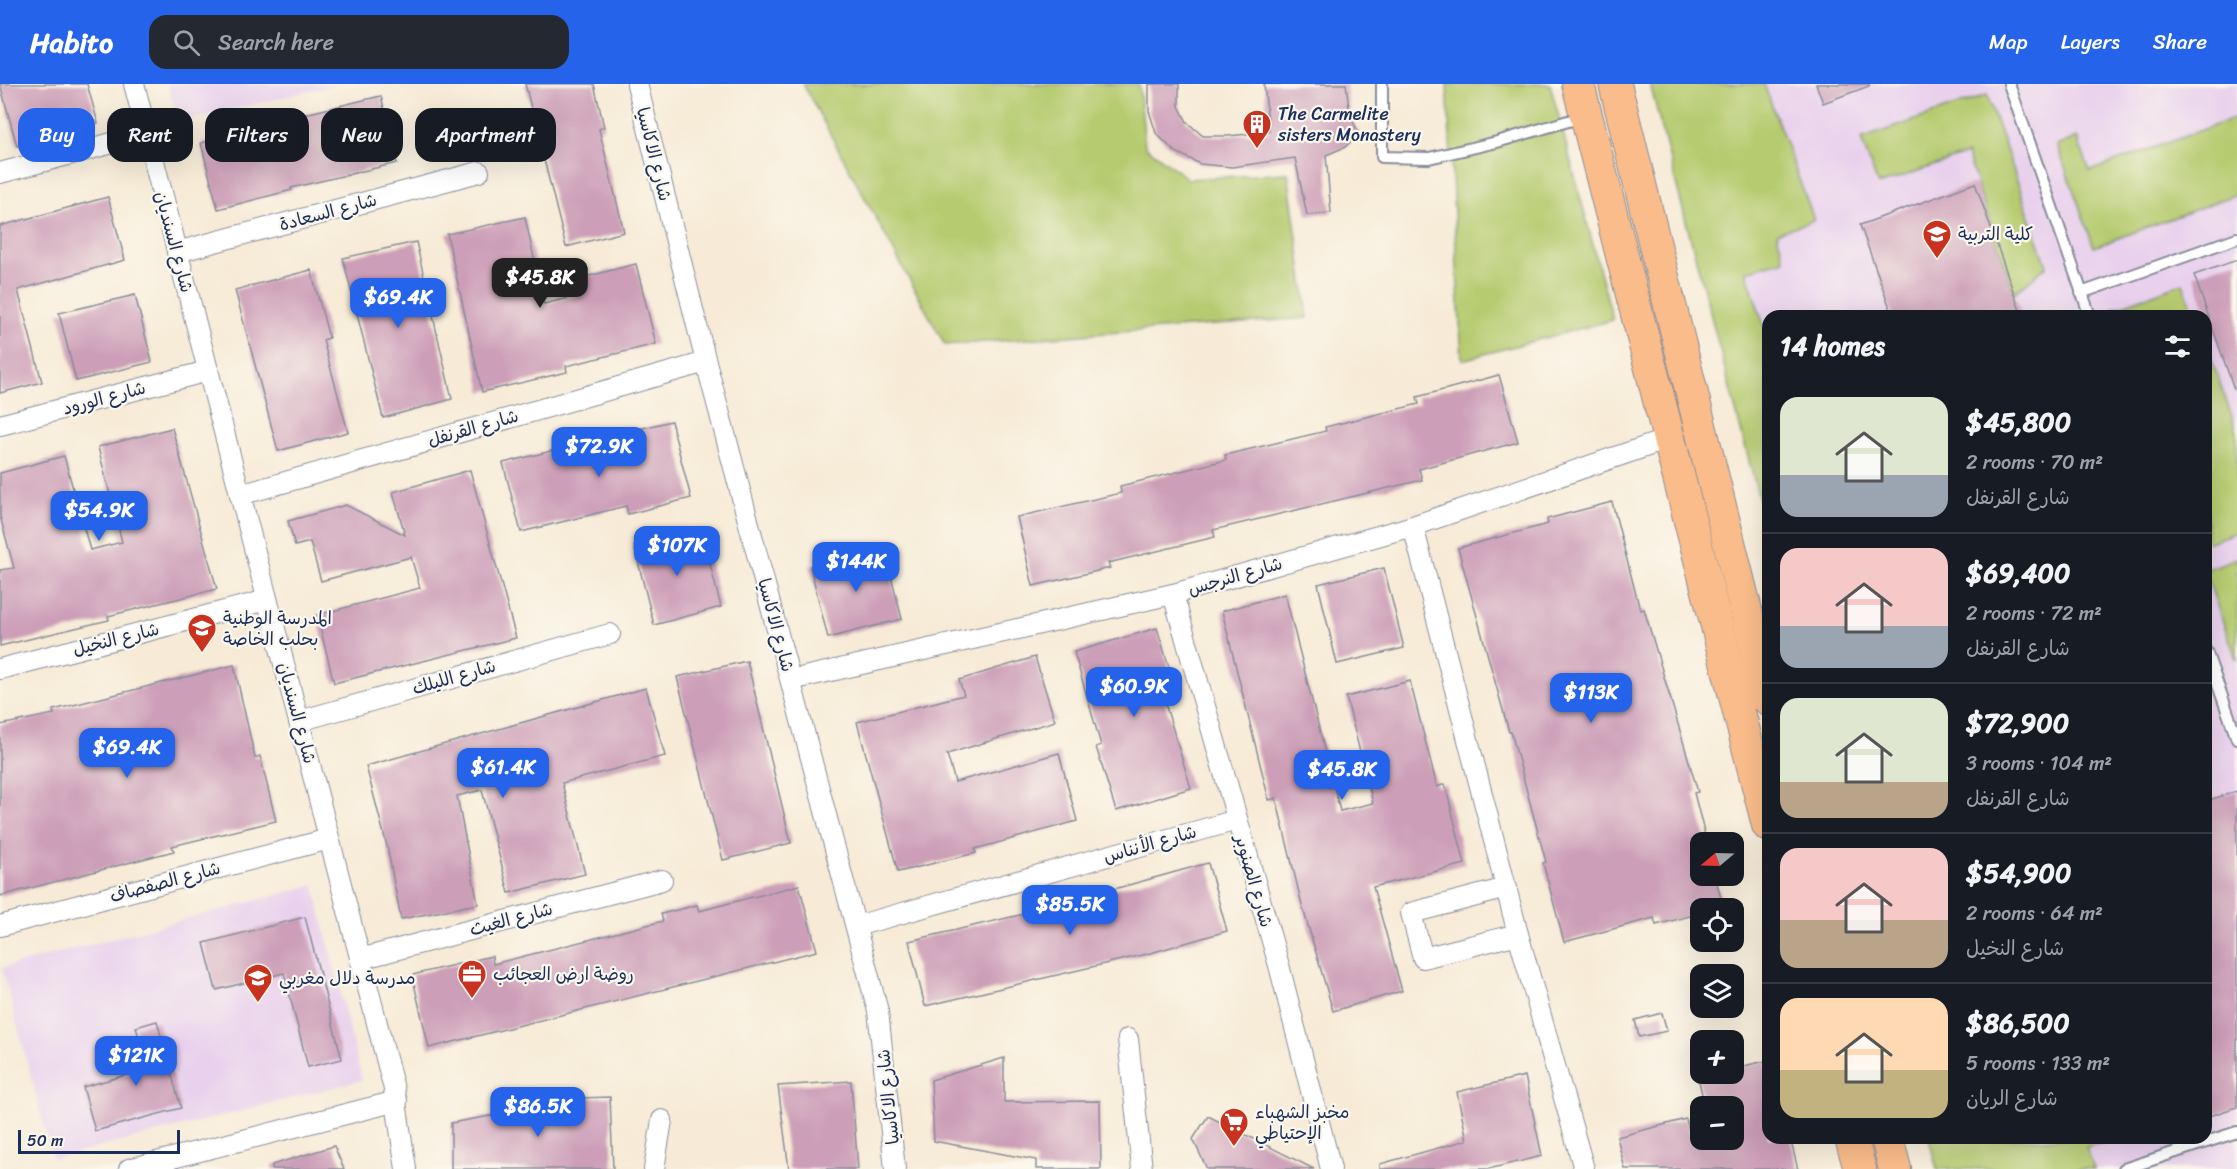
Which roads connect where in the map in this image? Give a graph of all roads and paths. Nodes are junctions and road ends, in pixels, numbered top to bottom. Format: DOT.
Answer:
graph roads {
  1 [pos="134,84"];
  2 [pos="637,84"];
  3 [pos="1382,84"];
  4 [pos="1578,84"];
  5 [pos="1615,84"];
  6 [pos="2008,84"];
  7 [pos="140,108"];
  8 [pos="1586,115"];
  9 [pos="107,144"];
  10 [pos="153,162"];
  11 [pos="479,172"];
  12 [pos="0,173"];
  13 [pos="2237,238"];
  14 [pos="177,252"];
  15 [pos="2081,293"];
  16 [pos="2088,310"];
  17 [pos="706,362"];
  18 [pos="208,371"];
  19 [pos="0,425"];
  20 [pos="1671,438"];
  21 [pos="240,495"];
  22 [pos="1413,526"];
  23 [pos="1173,594"];
  24 [pos="267,600"];
  25 [pos="610,634"];
  26 [pos="2212,668"];
  27 [pos="0,669"];
  28 [pos="1762,675"];
  29 [pos="790,680"];
  30 [pos="299,721"];
  31 [pos="2237,739"];
  32 [pos="1762,801"];
  33 [pos="1237,820"];
  34 [pos="329,839"];
  35 [pos="662,880"];
  36 [pos="1507,888"];
  37 [pos="0,926"];
  38 [pos="856,926"];
  39 [pos="1518,934"];
  40 [pos="360,959"];
  41 [pos="1128,1039"];
  42 [pos="397,1101"];
  43 [pos="662,1120"];
  44 [pos="2237,1132"];
  45 [pos="2212,1140"];
  46 [pos="1853,1144"];
  47 [pos="1889,1144"];
  48 [pos="2200,1144"];
  49 [pos="129,1169"];
  50 [pos="406,1169"];
  51 [pos="654,1169"];
  52 [pos="895,1169"];
  53 [pos="1142,1169"];
  54 [pos="1331,1169"];
  55 [pos="1584,1169"];
  56 [pos="1860,1169"];
  57 [pos="1895,1169"];
  58 [pos="2124,1169"];
  1 -- 7 [label="street, شارع السنديان"];
  2 -- 17 [label="street, شارع الاكاسيا"];
  3 -- 8 [label="lane"];
  4 -- 8 [label="main road"];
  5 -- 28 [label="main road"];
  6 -- 15 [label="lane"];
  8 -- 20 [label="main road"];
  9 -- 12 [label="street"];
  10 -- 14 [label="street, شارع السنديان"];
  11 -- 14 [label="street, شارع السعادة"];
  13 -- 15 [label="lane"];
  14 -- 18 [label="street, شارع السنديان"];
  15 -- 16 [label="lane"];
  17 -- 21 [label="street, شارع القرنفل"];
  17 -- 29 [label="street, شارع الاكاسيا"];
  18 -- 19 [label="street, شارع الورود"];
  18 -- 21 [label="street, شارع السنديان"];
  20 -- 22 [label="street, شارع النرجس"];
  20 -- 32 [label="main road"];
  21 -- 24 [label="street, شارع السنديان"];
  22 -- 23 [label="street, شارع النرجس"];
  22 -- 36 [label="street"];
  23 -- 29 [label="street, شارع النرجس"];
  23 -- 33 [label="street, شارع الصنوبر"];
  24 -- 27 [label="street, شارع النخيل"];
  24 -- 30 [label="street, شارع السنديان"];
  25 -- 30 [label="street, شارع الليلك"];
  26 -- 31 [label="lane"];
  29 -- 38 [label="street, شارع الاكاسيا"];
  30 -- 34 [label="street, شارع السنديان"];
  33 -- 38 [label="street, شارع الأنناس"];
  33 -- 54 [label="street, شارع الصنوبر"];
  34 -- 37 [label="street, شارع الصفصاف"];
  34 -- 40 [label="street, شارع السنديان"];
  35 -- 40 [label="street, شارع الغيث"];
  36 -- 39 [label="street"];
  36 -- 39 [label="street"];
  38 -- 52 [label="street, شارع الاكاسيا"];
  39 -- 55 [label="street"];
  40 -- 42 [label="street, شارع السنديان"];
  41 -- 53 [label="street"];
  42 -- 49 [label="street"];
  42 -- 50 [label="street, شارع السنديان"];
  43 -- 51 [label="street"];
  44 -- 45 [label="lane"];
  46 -- 56 [label="main road"];
  47 -- 57 [label="main road"];
  48 -- 58 [label="lane"];
}
